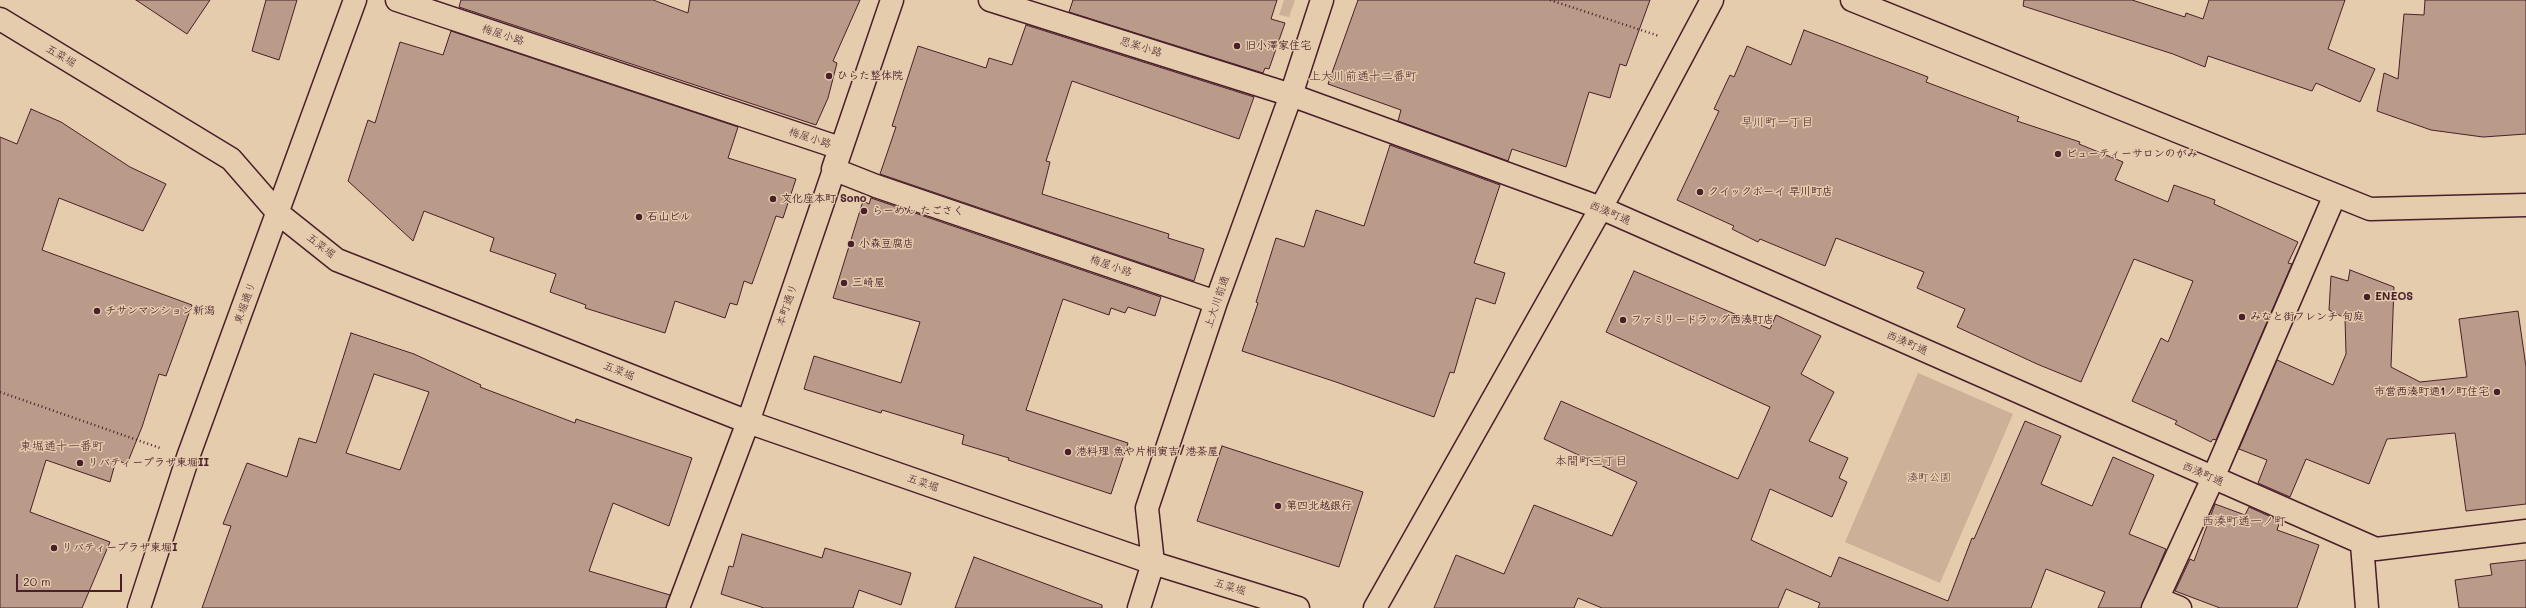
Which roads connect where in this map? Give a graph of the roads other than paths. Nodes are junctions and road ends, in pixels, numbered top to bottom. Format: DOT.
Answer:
graph roads {
  1 [pos="355,0"];
  2 [pos="397,0"];
  3 [pos="892,0"];
  4 [pos="990,0"];
  5 [pos="1322,0"];
  6 [pos="1712,0"];
  7 [pos="1852,0"];
  8 [pos="0,19"];
  9 [pos="1291,95"];
  10 [pos="840,148"];
  11 [pos="833,169"];
  12 [pos="2335,195"];
  13 [pos="2526,205"];
  14 [pos="1601,208"];
  15 [pos="278,213"];
  16 [pos="1216,302"];
  17 [pos="748,422"];
  18 [pos="2213,478"];
  19 [pos="2526,531"];
  20 [pos="2362,544"];
  21 [pos="1153,562"];
  22 [pos="2155,603"];
  23 [pos="139,608"];
  24 [pos="678,608"];
  25 [pos="1140,608"];
  26 [pos="1298,608"];
  27 [pos="1375,608"];
  28 [pos="2180,608"];
  29 [pos="2367,608"];
  1 -- 15 [label="street, 東堀通り"];
  2 -- 10 [label="street, 梅屋小路"];
  3 -- 10 [label="street"];
  4 -- 9 [label="street, 思案小路"];
  5 -- 9 [label="street, 上大川前通"];
  6 -- 14 [label="street"];
  7 -- 12 [label="street"];
  8 -- 15 [label="street, 五菜堀"];
  9 -- 14 [label="street, 西湊町通"];
  9 -- 16 [label="street, 上大川前通"];
  10 -- 11 [label="street, 梅屋小路"];
  11 -- 16 [label="street, 梅屋小路"];
  11 -- 17 [label="street, 本町通り"];
  12 -- 13 [label="street"];
  12 -- 18 [label="street"];
  14 -- 18 [label="street, 西湊町通"];
  14 -- 27 [label="street"];
  15 -- 17 [label="street, 五菜堀"];
  15 -- 23 [label="street, 東堀通り"];
  16 -- 21 [label="street, 上大川前通"];
  17 -- 21 [label="street, 五菜堀"];
  17 -- 24 [label="street, 本町通り"];
  18 -- 20 [label="street, 西湊町通"];
  18 -- 22 [label="street"];
  19 -- 20 [label="street, 西湊町通"];
  20 -- 29 [label="street"];
  21 -- 25 [label="street, 上大川前通"];
  21 -- 26 [label="street, 五菜堀"];
  22 -- 28 [label="street"];
}
